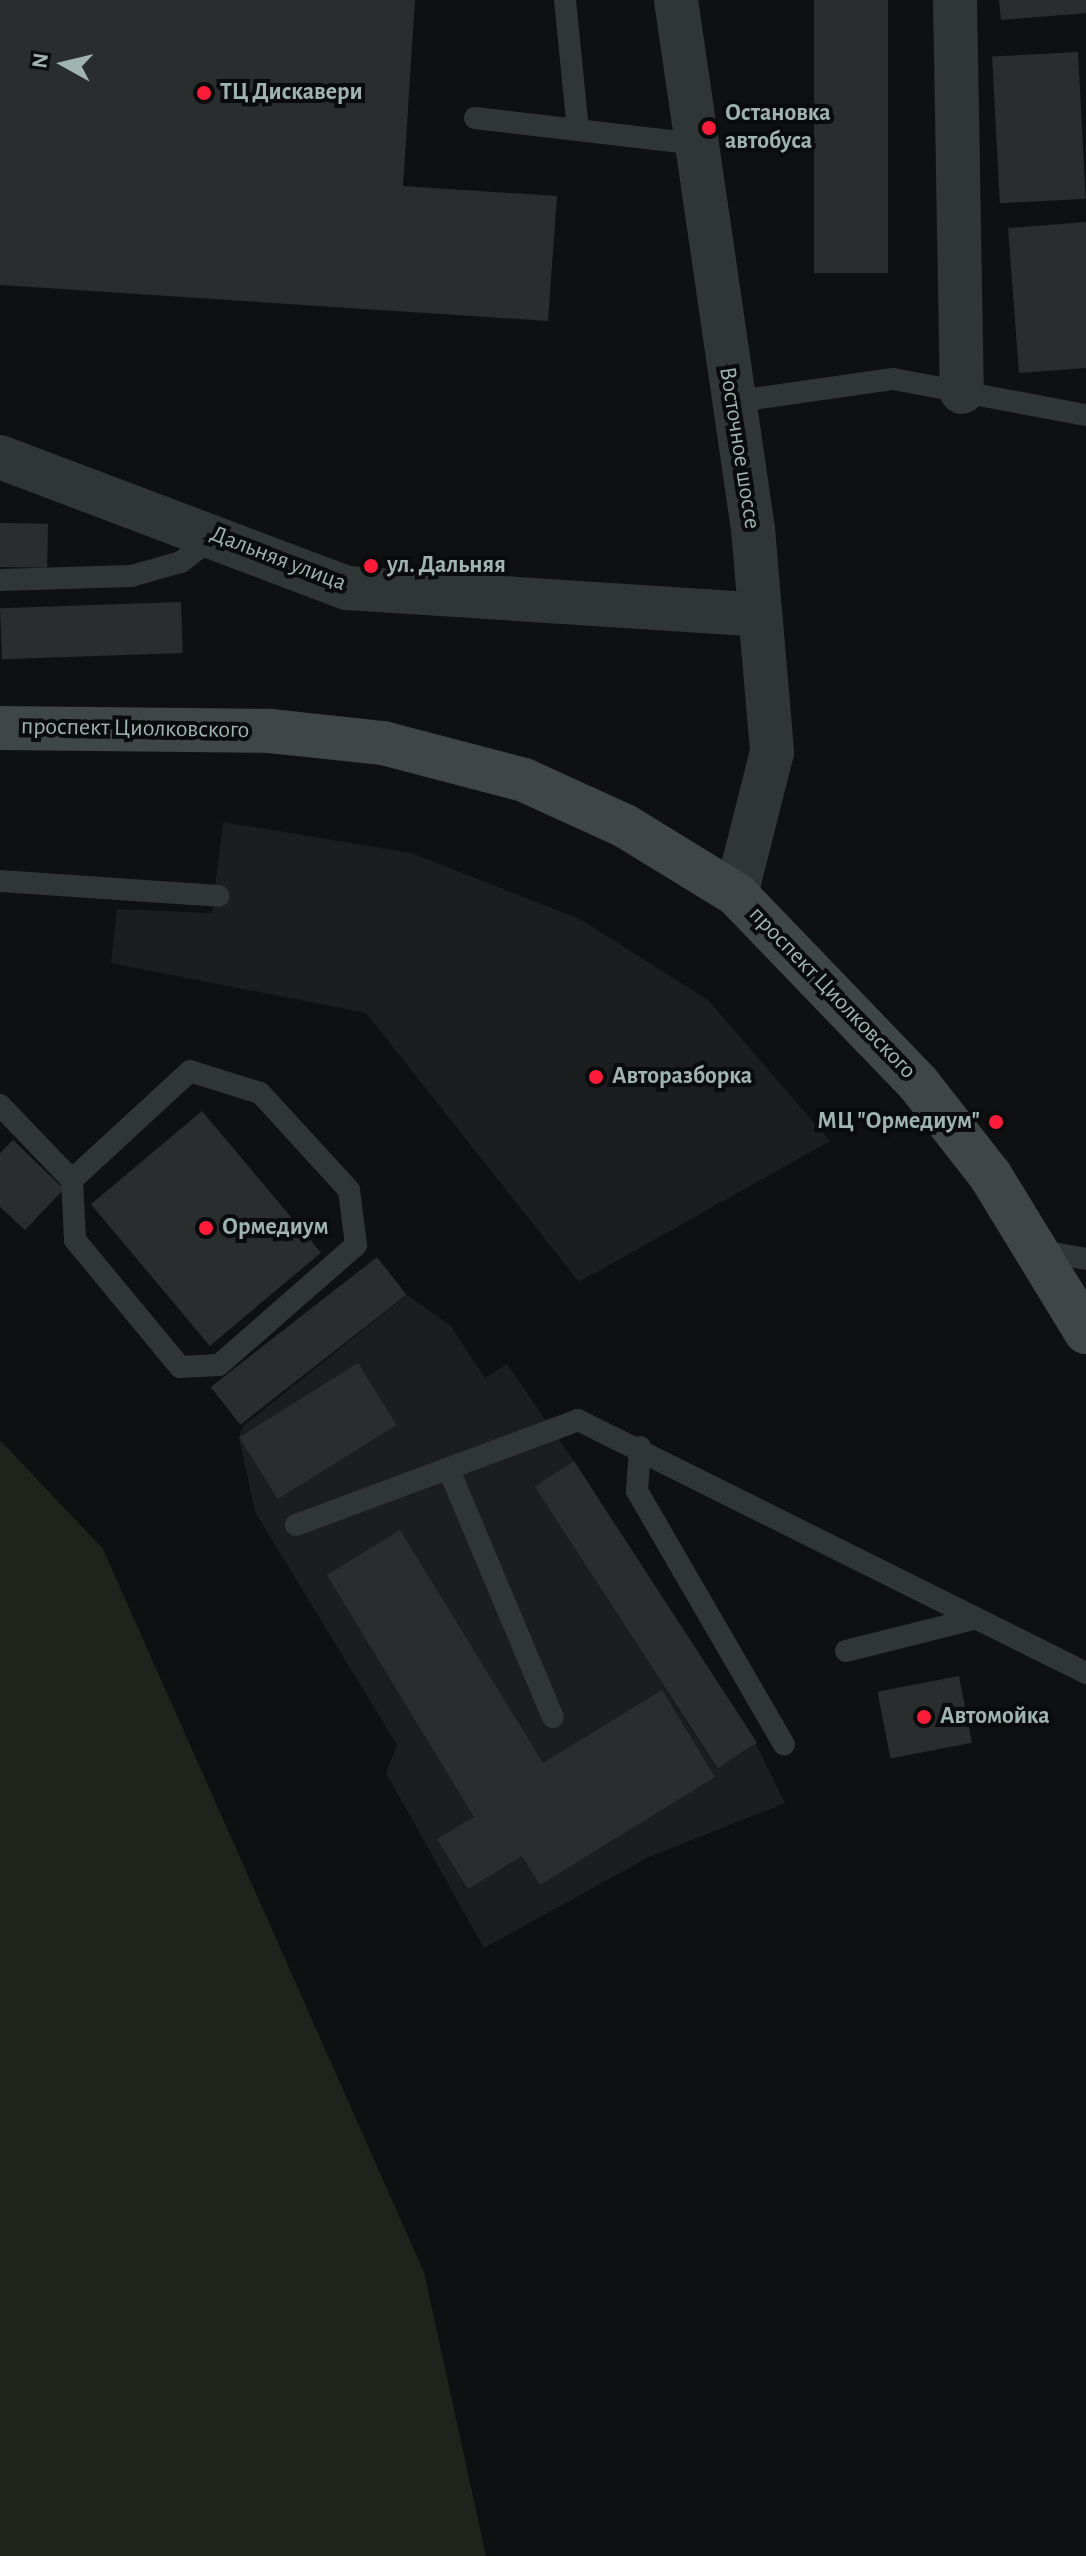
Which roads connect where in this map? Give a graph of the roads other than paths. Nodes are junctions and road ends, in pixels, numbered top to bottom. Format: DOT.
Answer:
graph roads {
  1 [pos="565,0"];
  2 [pos="676,0"];
  3 [pos="955,0"];
  4 [pos="475,118"];
  5 [pos="578,130"];
  6 [pos="695,144"];
  7 [pos="962,392"];
  8 [pos="731,402"];
  9 [pos="1086,415"];
  10 [pos="0,457"];
  11 [pos="214,536"];
  12 [pos="0,580"];
  13 [pos="760,615"];
  14 [pos="0,728"];
  15 [pos="0,881"];
  16 [pos="736,894"];
  17 [pos="218,896"];
  18 [pos="0,1105"];
  19 [pos="72,1180"];
  20 [pos="1036,1250"];
  21 [pos="1086,1259"];
  22 [pos="1086,1332"];
  23 [pos="640,1447"];
  24 [pos="449,1470"];
  25 [pos="296,1525"];
  26 [pos="973,1619"];
  27 [pos="846,1651"];
  28 [pos="1086,1673"];
  29 [pos="553,1717"];
  30 [pos="784,1745"];
  1 -- 5 [label="lane"];
  2 -- 6 [label="street, Восточное шоссе"];
  3 -- 7 [label="street"];
  4 -- 5 [label="lane"];
  5 -- 6 [label="lane"];
  6 -- 8 [label="street, Восточное шоссе"];
  7 -- 8 [label="lane"];
  7 -- 9 [label="lane"];
  8 -- 13 [label="street, Восточное шоссе"];
  10 -- 11 [label="street, Дальняя улица"];
  11 -- 12 [label="lane"];
  11 -- 13 [label="street, Дальняя улица"];
  13 -- 16 [label="street, Восточное шоссе"];
  14 -- 16 [label="main road, проспект Циолковского"];
  15 -- 17 [label="lane"];
  16 -- 20 [label="main road, проспект Циолковского"];
  18 -- 19 [label="lane"];
  19 -- 19 [label="lane"];
  20 -- 21 [label="lane"];
  20 -- 22 [label="main road, проспект Циолковского"];
  23 -- 24 [label="lane"];
  23 -- 26 [label="lane"];
  23 -- 30 [label="lane"];
  24 -- 25 [label="lane"];
  24 -- 29 [label="lane"];
  26 -- 27 [label="lane"];
  26 -- 28 [label="lane"];
}
